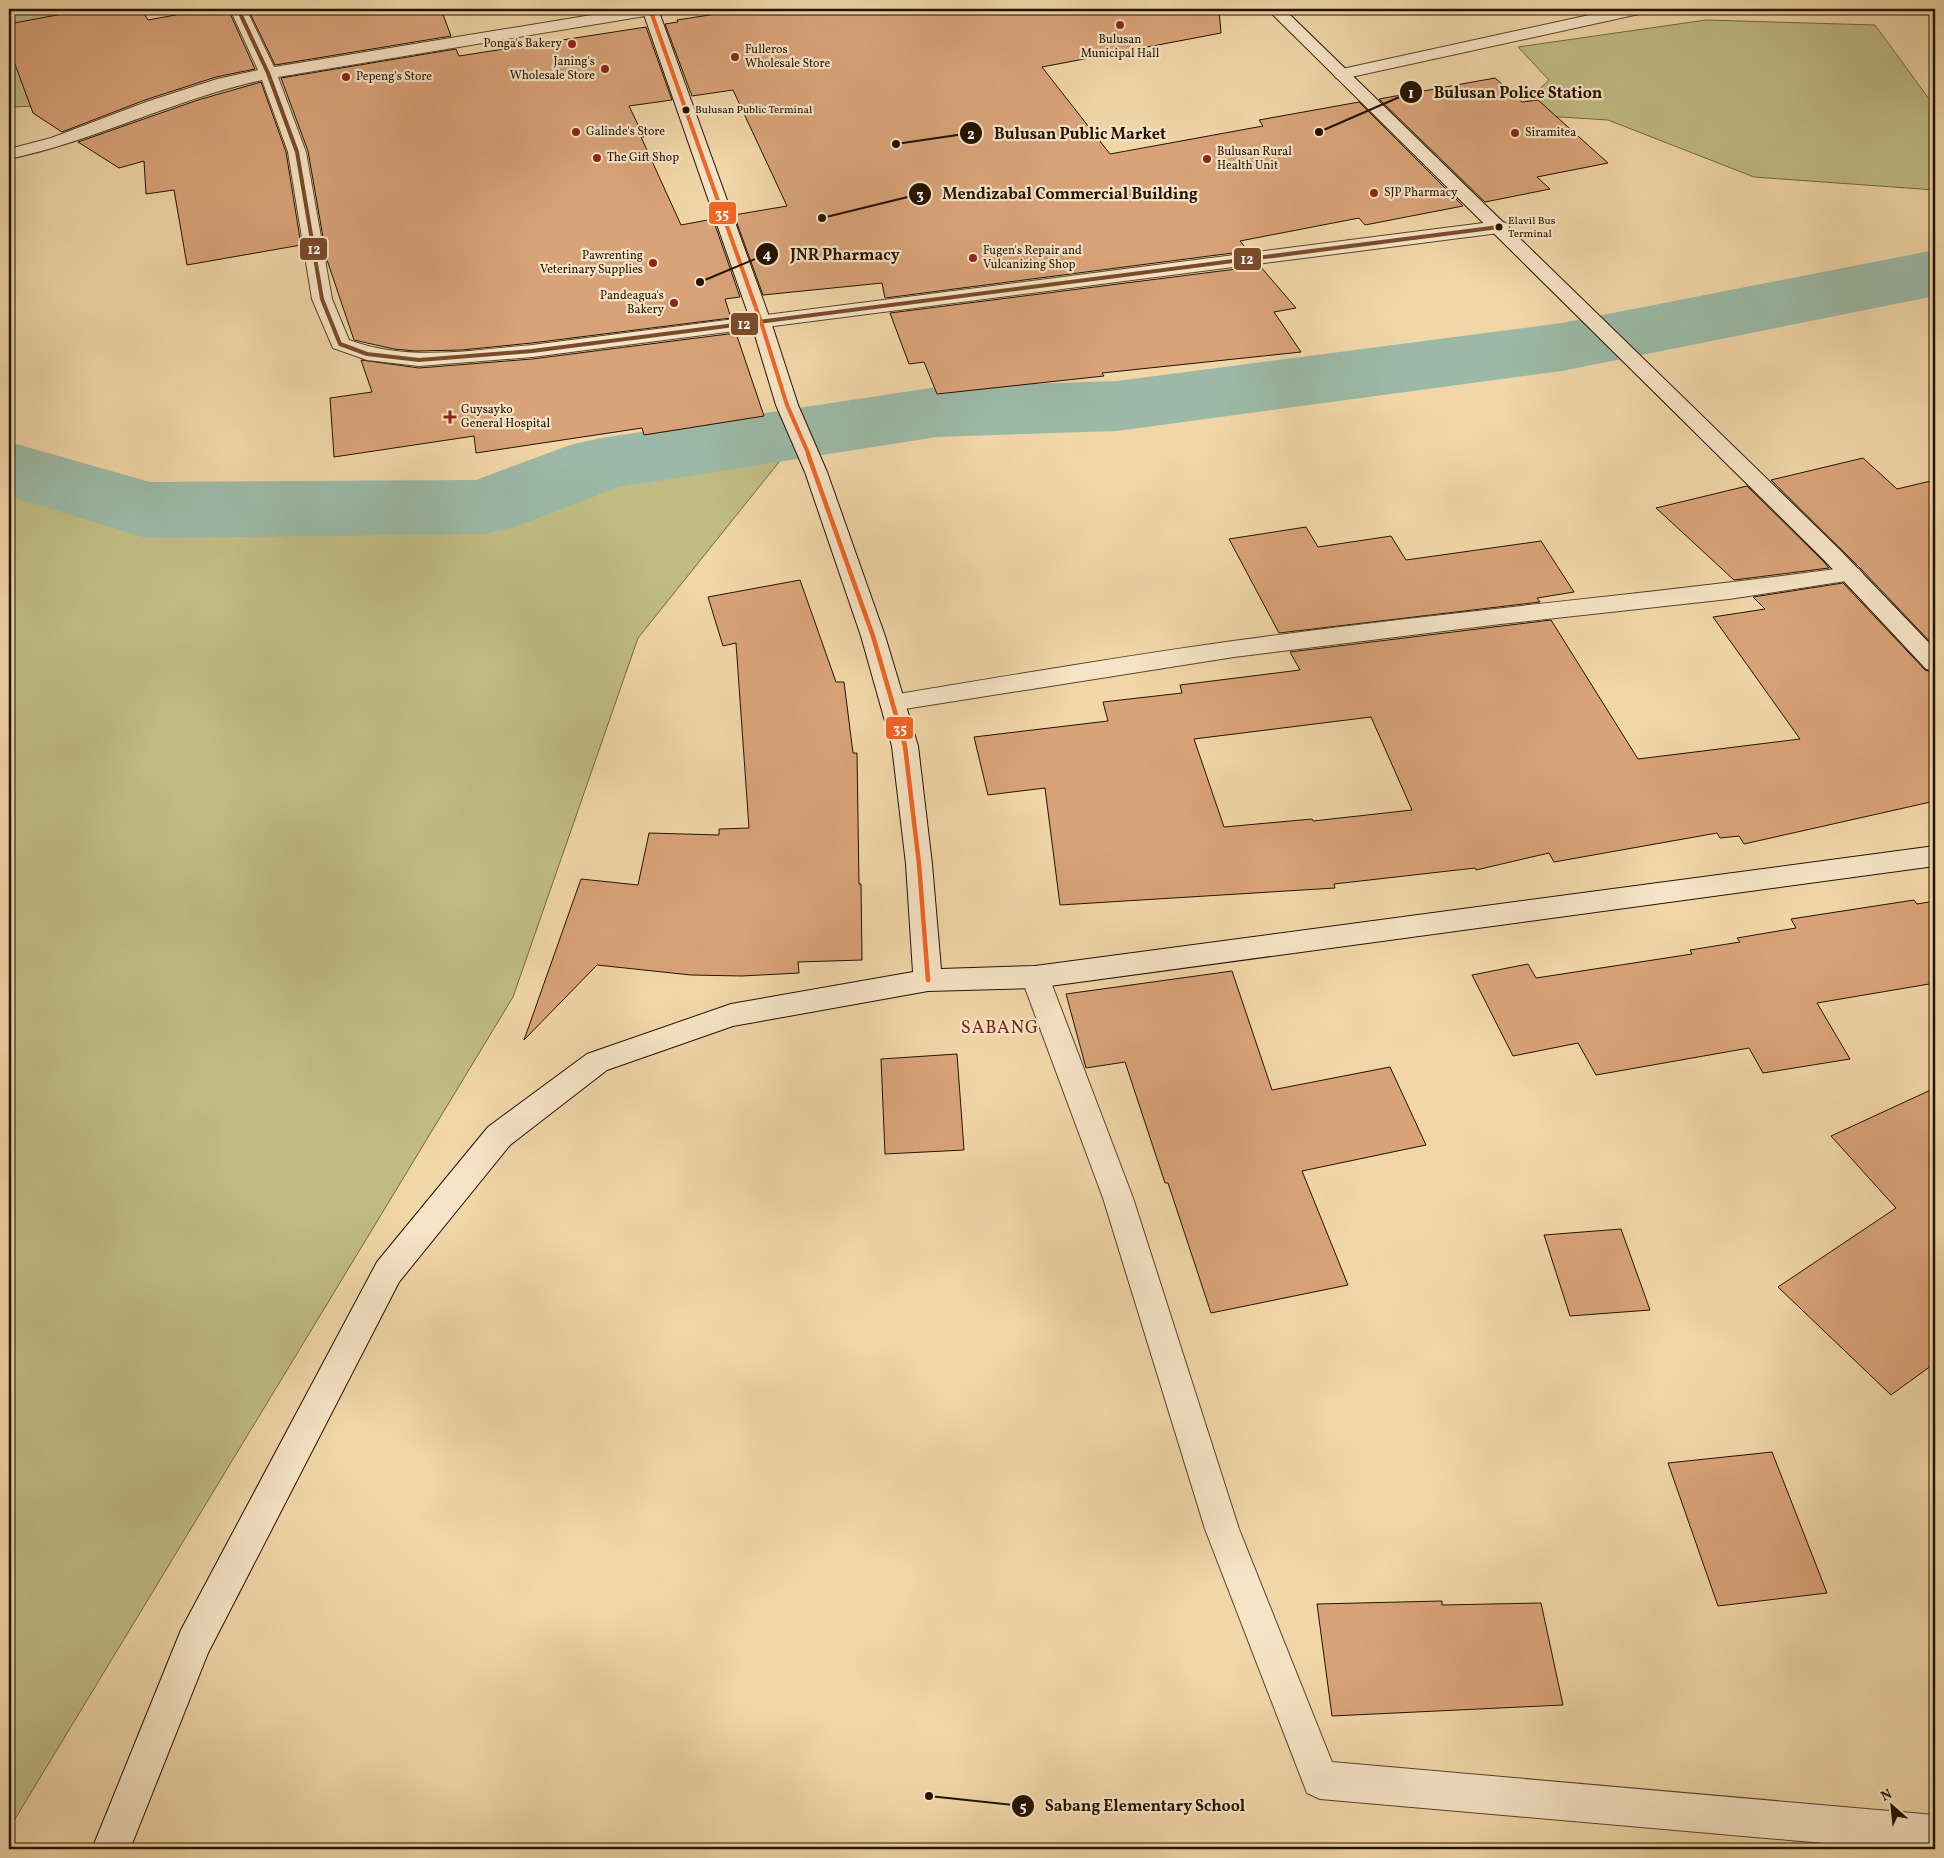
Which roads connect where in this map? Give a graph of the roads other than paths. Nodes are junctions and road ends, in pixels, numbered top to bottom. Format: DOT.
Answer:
graph roads {
  1 [pos="238,9"];
  2 [pos="653,9"];
  3 [pos="1275,9"];
  4 [pos="1639,9"];
  5 [pos="268,73"];
  6 [pos="1342,74"];
  7 [pos="9,154"];
  8 [pos="1500,227"];
  9 [pos="760,322"];
  10 [pos="1851,574"];
  11 [pos="1935,663"];
  12 [pos="892,704"];
  13 [pos="1935,856"];
  14 [pos="1035,977"];
  15 [pos="928,980"];
  16 [pos="1935,1834"];
  17 [pos="111,1849"];
  1 -- 5 [label="street"];
  2 -- 5 [label="street"];
  2 -- 9 [label="street"];
  3 -- 6 [label="street"];
  4 -- 6 [label="street"];
  5 -- 7 [label="street"];
  5 -- 9 [label="street"];
  6 -- 8 [label="street"];
  8 -- 9 [label="street"];
  8 -- 10 [label="street"];
  9 -- 12 [label="street"];
  10 -- 11 [label="street"];
  10 -- 12 [label="street"];
  12 -- 15 [label="street"];
  13 -- 14 [label="street"];
  14 -- 15 [label="street"];
  14 -- 16 [label="street"];
  15 -- 17 [label="street"];
}
